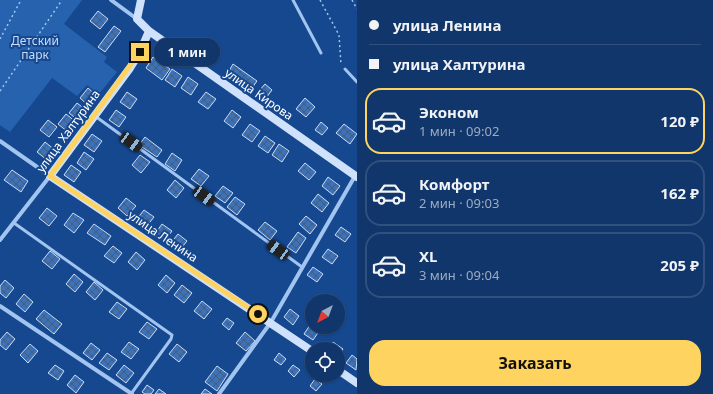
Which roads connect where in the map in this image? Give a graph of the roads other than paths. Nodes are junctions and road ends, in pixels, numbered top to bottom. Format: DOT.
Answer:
graph roads {
  1 [pos="111,0"];
  2 [pos="142,0"];
  3 [pos="292,0"];
  4 [pos="137,19"];
  5 [pos="149,31"];
  6 [pos="321,53"];
  7 [pos="345,69"];
  8 [pos="357,82"];
  9 [pos="94,116"];
  10 [pos="0,141"];
  11 [pos="356,175"];
  12 [pos="50,176"];
  13 [pos="14,222"];
  14 [pos="0,240"];
  15 [pos="302,267"];
  16 [pos="0,306"];
  17 [pos="271,322"];
  18 [pos="305,346"];
  19 [pos="345,375"];
  20 [pos="357,383"];
  21 [pos="132,394"];
  22 [pos="219,394"];
  1 -- 4 [label="street, улица Кирова"];
  2 -- 4 [label="main road"];
  3 -- 6 [label="lane"];
  4 -- 5 [label="main road, улица Кирова"];
  5 -- 9 [label="main road, улица Халтурина"];
  5 -- 11 [label="main road, улица Кирова"];
  7 -- 8 [label="lane"];
  9 -- 12 [label="main road, улица Халтурина"];
  9 -- 15 [label="lane"];
  10 -- 12 [label="street, улица Ленина"];
  11 -- 15 [label="street"];
  12 -- 13 [label="street, улица Халтурина"];
  12 -- 17 [label="main road, улица Ленина"];
  13 -- 14 [label="street, улица Халтурина"];
  13 -- 21 [label="lane"];
  15 -- 17 [label="street"];
  16 -- 21 [label="street"];
  17 -- 18 [label="main road, улица Ленина"];
  17 -- 22 [label="street"];
  19 -- 20 [label="main road"];
}
